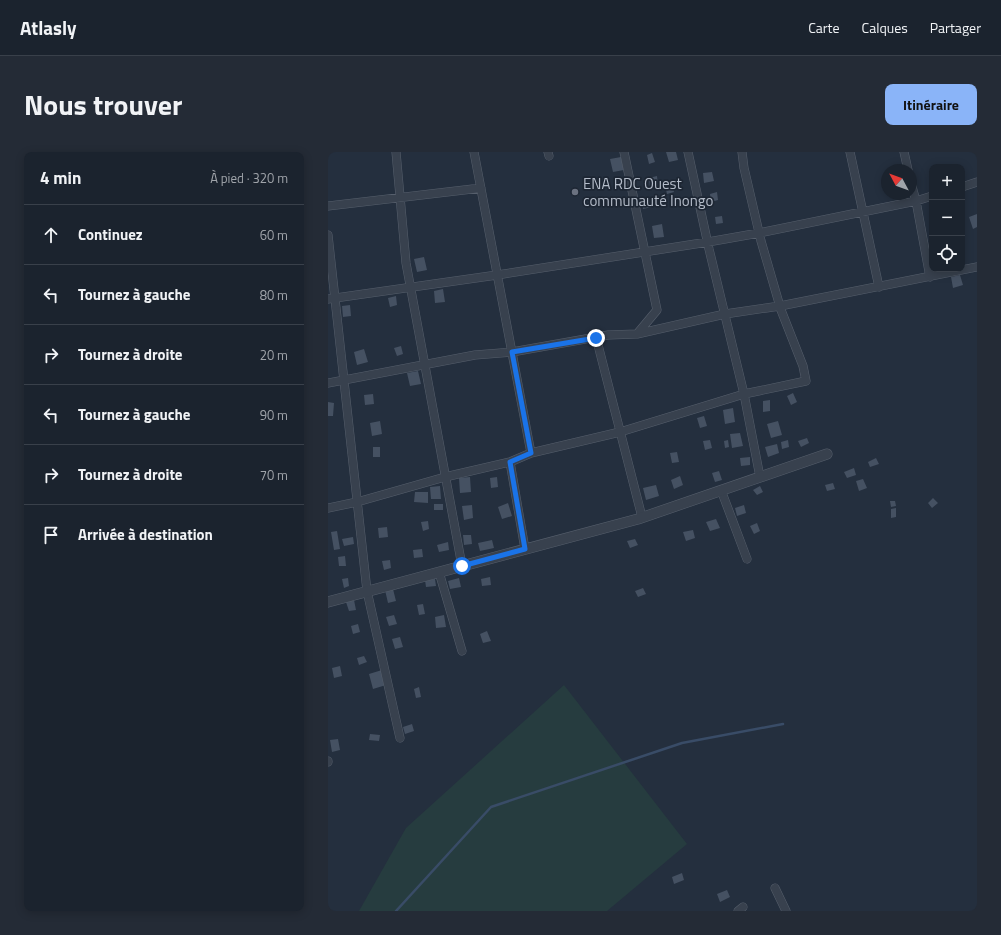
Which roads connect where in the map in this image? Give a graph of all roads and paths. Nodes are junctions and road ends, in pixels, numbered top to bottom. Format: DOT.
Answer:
graph roads {
  1 [pos="396,152"];
  2 [pos="474,152"];
  3 [pos="626,152"];
  4 [pos="688,152"];
  5 [pos="742,152"];
  6 [pos="850,152"];
  7 [pos="904,152"];
  8 [pos="907,164"];
  9 [pos="977,182"];
  10 [pos="965,185"];
  11 [pos="481,188"];
  12 [pos="400,197"];
  13 [pos="929,197"];
  14 [pos="916,201"];
  15 [pos="328,206"];
  16 [pos="863,213"];
  17 [pos="759,233"];
  18 [pos="328,234"];
  19 [pos="708,242"];
  20 [pos="645,251"];
  21 [pos="977,267"];
  22 [pos="497,275"];
  23 [pos="930,277"];
  24 [pos="411,287"];
  25 [pos="879,287"];
  26 [pos="331,299"];
  27 [pos="780,306"];
  28 [pos="725,314"];
  29 [pos="637,334"];
  30 [pos="596,338"];
  31 [pos="512,352"];
  32 [pos="425,364"];
  33 [pos="343,379"];
  34 [pos="328,383"];
  35 [pos="744,394"];
  36 [pos="620,432"];
  37 [pos="531,453"];
  38 [pos="827,454"];
  39 [pos="510,462"];
  40 [pos="446,477"];
  41 [pos="760,477"];
  42 [pos="721,490"];
  43 [pos="357,502"];
  44 [pos="328,508"];
  45 [pos="642,517"];
  46 [pos="525,549"];
  47 [pos="747,559"];
  48 [pos="462,566"];
  49 [pos="439,572"];
  50 [pos="367,591"];
  51 [pos="328,602"];
  52 [pos="462,651"];
  53 [pos="400,738"];
  54 [pos="775,888"];
  55 [pos="786,911"];
  1 -- 12 [label="street"];
  2 -- 11 [label="street"];
  3 -- 20 [label="street"];
  4 -- 19 [label="street"];
  5 -- 17 [label="street"];
  6 -- 16 [label="street"];
  7 -- 8 [label="street"];
  9 -- 10 [label="street"];
  11 -- 12 [label="street"];
  11 -- 22 [label="street"];
  12 -- 15 [label="street"];
  12 -- 24 [label="street"];
  13 -- 14 [label="street"];
  14 -- 16 [label="street"];
  14 -- 23 [label="street"];
  16 -- 17 [label="street"];
  16 -- 25 [label="street"];
  17 -- 19 [label="street"];
  17 -- 27 [label="street"];
  18 -- 26 [label="street"];
  19 -- 20 [label="street"];
  19 -- 28 [label="street"];
  20 -- 22 [label="street"];
  20 -- 29 [label="street"];
  21 -- 23 [label="street"];
  22 -- 24 [label="street"];
  22 -- 31 [label="street"];
  23 -- 25 [label="street"];
  24 -- 26 [label="street"];
  24 -- 32 [label="street"];
  25 -- 27 [label="street"];
  26 -- 33 [label="street"];
  27 -- 28 [label="street"];
  27 -- 35 [label="street"];
  28 -- 29 [label="street"];
  28 -- 35 [label="street"];
  29 -- 30 [label="street"];
  30 -- 31 [label="street"];
  30 -- 36 [label="street"];
  31 -- 32 [label="street"];
  31 -- 37 [label="street"];
  32 -- 33 [label="street"];
  32 -- 40 [label="street"];
  33 -- 34 [label="street"];
  33 -- 43 [label="street"];
  35 -- 36 [label="street"];
  35 -- 41 [label="street"];
  36 -- 37 [label="street"];
  36 -- 45 [label="street"];
  37 -- 39 [label="street"];
  38 -- 41 [label="street"];
  39 -- 40 [label="street"];
  39 -- 46 [label="street"];
  40 -- 43 [label="street"];
  40 -- 48 [label="street"];
  41 -- 42 [label="street"];
  42 -- 45 [label="street"];
  42 -- 47 [label="street"];
  43 -- 44 [label="street"];
  43 -- 50 [label="street"];
  45 -- 46 [label="street"];
  46 -- 48 [label="street"];
  48 -- 49 [label="street"];
  49 -- 50 [label="street"];
  49 -- 52 [label="street"];
  50 -- 51 [label="street"];
  50 -- 53 [label="street"];
  54 -- 55 [label="street"];
}
